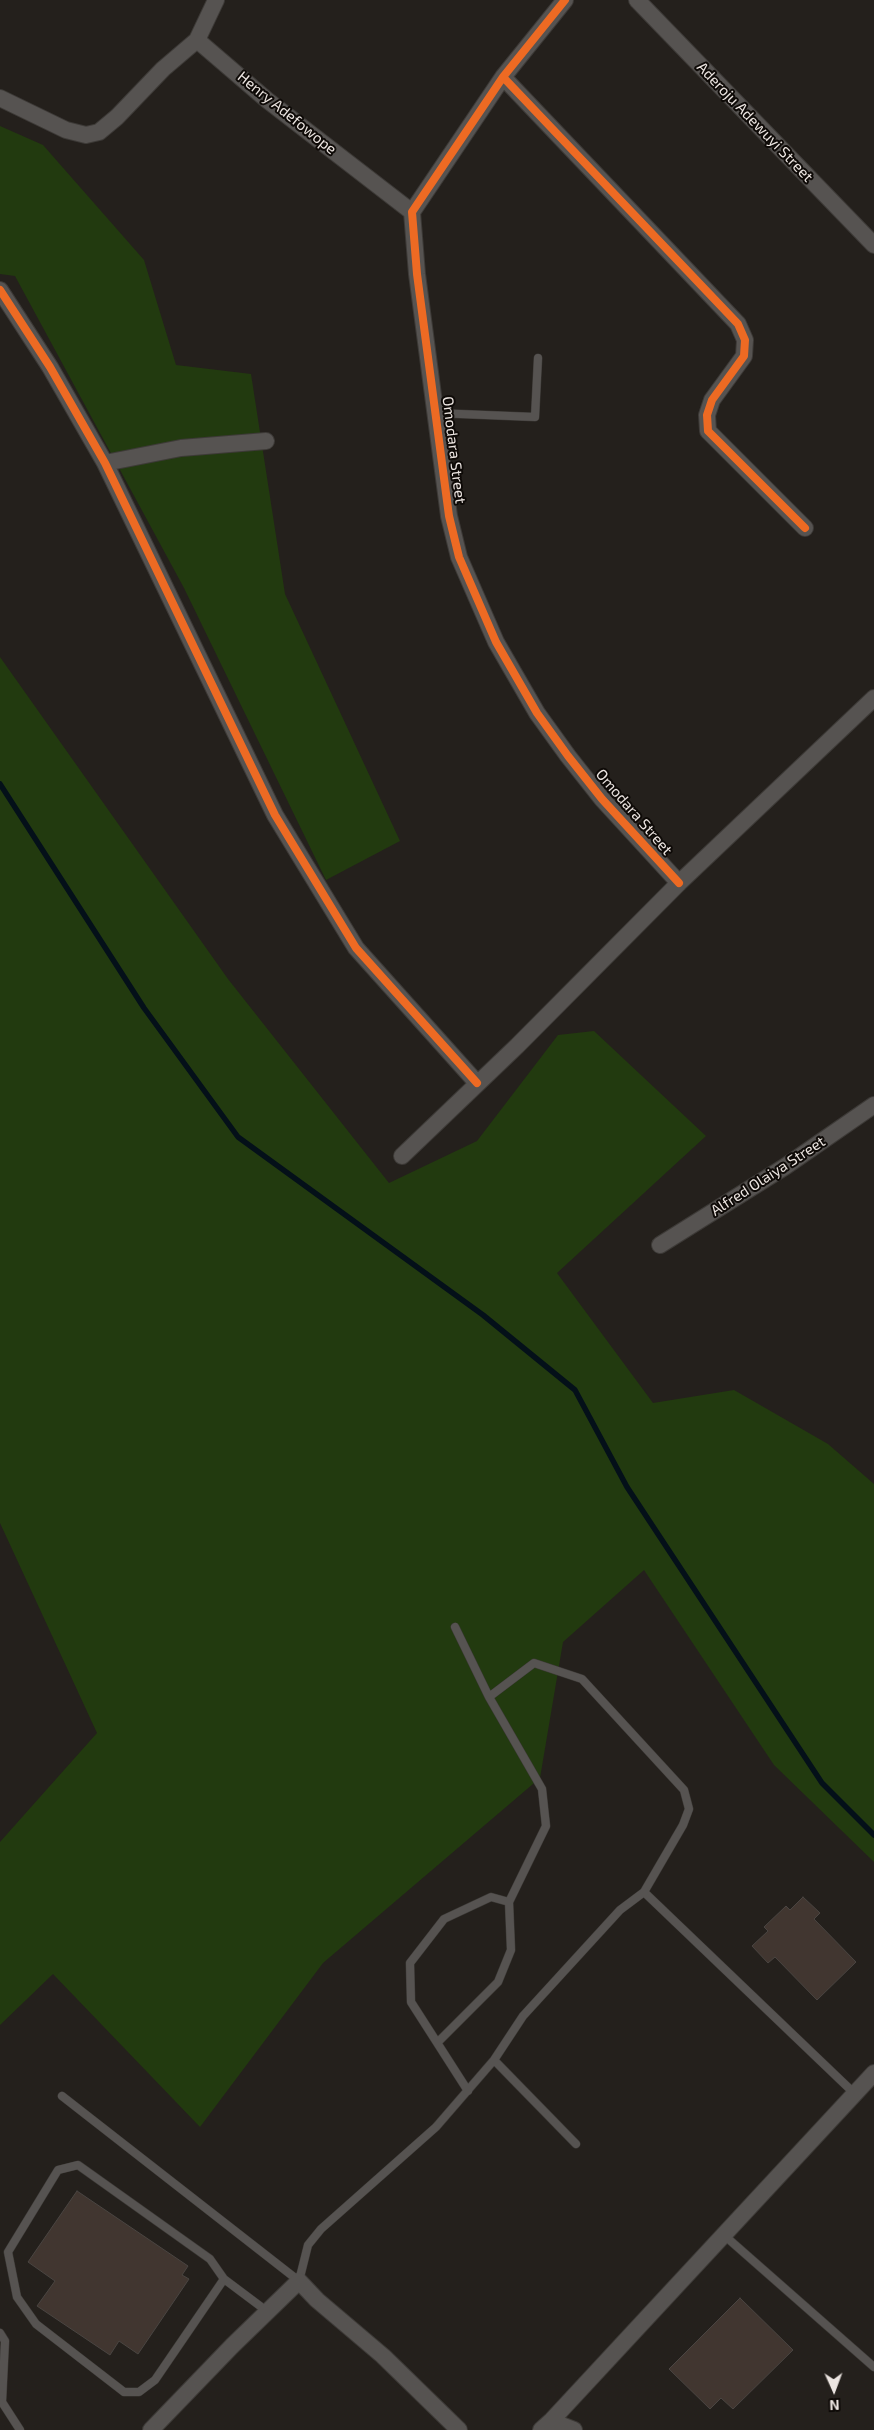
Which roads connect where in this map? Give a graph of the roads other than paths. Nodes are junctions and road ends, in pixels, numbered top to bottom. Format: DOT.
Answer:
graph roads {
  1 [pos="216,0"];
  2 [pos="565,0"];
  3 [pos="637,0"];
  4 [pos="197,40"];
  5 [pos="503,78"];
  6 [pos="0,98"];
  7 [pos="412,212"];
  8 [pos="874,245"];
  9 [pos="0,290"];
  10 [pos="538,358"];
  11 [pos="435,413"];
  12 [pos="266,441"];
  13 [pos="105,463"];
  14 [pos="805,528"];
  15 [pos="874,698"];
  16 [pos="679,884"];
  17 [pos="477,1083"];
  18 [pos="871,1114"];
  19 [pos="402,1156"];
  20 [pos="660,1245"];
  21 [pos="455,1627"];
  22 [pos="489,1697"];
  23 [pos="644,1892"];
  24 [pos="509,1902"];
  25 [pos="438,2042"];
  26 [pos="494,2060"];
  27 [pos="874,2073"];
  28 [pos="468,2091"];
  29 [pos="855,2094"];
  30 [pos="62,2096"];
  31 [pos="576,2144"];
  32 [pos="725,2236"];
  33 [pos="224,2279"];
  34 [pos="299,2281"];
  35 [pos="268,2312"];
  36 [pos="0,2333"];
  37 [pos="874,2367"];
  38 [pos="1,2400"];
  39 [pos="546,2426"];
  40 [pos="20,2430"];
  41 [pos="151,2430"];
  42 [pos="458,2430"];
  43 [pos="574,2430"];
  1 -- 4 [label="street"];
  2 -- 5 [label="street"];
  3 -- 8 [label="street, Aderoju Adewuyi Street"];
  4 -- 6 [label="street"];
  4 -- 7 [label="street, Henry Adefowope"];
  5 -- 7 [label="street"];
  5 -- 14 [label="street"];
  7 -- 11 [label="street, Omodara Street"];
  9 -- 13 [label="street"];
  10 -- 11 [label="lane"];
  11 -- 16 [label="street, Omodara Street"];
  12 -- 13 [label="street"];
  13 -- 17 [label="street"];
  15 -- 16 [label="street"];
  16 -- 17 [label="street"];
  17 -- 19 [label="street"];
  18 -- 20 [label="street, Alfred Olaiya Street"];
  21 -- 22 [label="lane"];
  22 -- 23 [label="lane"];
  22 -- 24 [label="lane"];
  23 -- 26 [label="lane"];
  23 -- 29 [label="lane"];
  24 -- 25 [label="lane"];
  24 -- 25 [label="lane"];
  25 -- 28 [label="lane"];
  26 -- 28 [label="lane"];
  26 -- 31 [label="lane"];
  27 -- 29 [label="street"];
  28 -- 34 [label="lane"];
  29 -- 32 [label="street"];
  30 -- 34 [label="lane"];
  32 -- 37 [label="lane"];
  32 -- 39 [label="street"];
  33 -- 33 [label="lane"];
  33 -- 35 [label="lane"];
  34 -- 35 [label="street"];
  34 -- 42 [label="street"];
  35 -- 41 [label="street"];
  36 -- 38 [label="lane"];
  38 -- 40 [label="lane"];
  39 -- 43 [label="street"];
}
